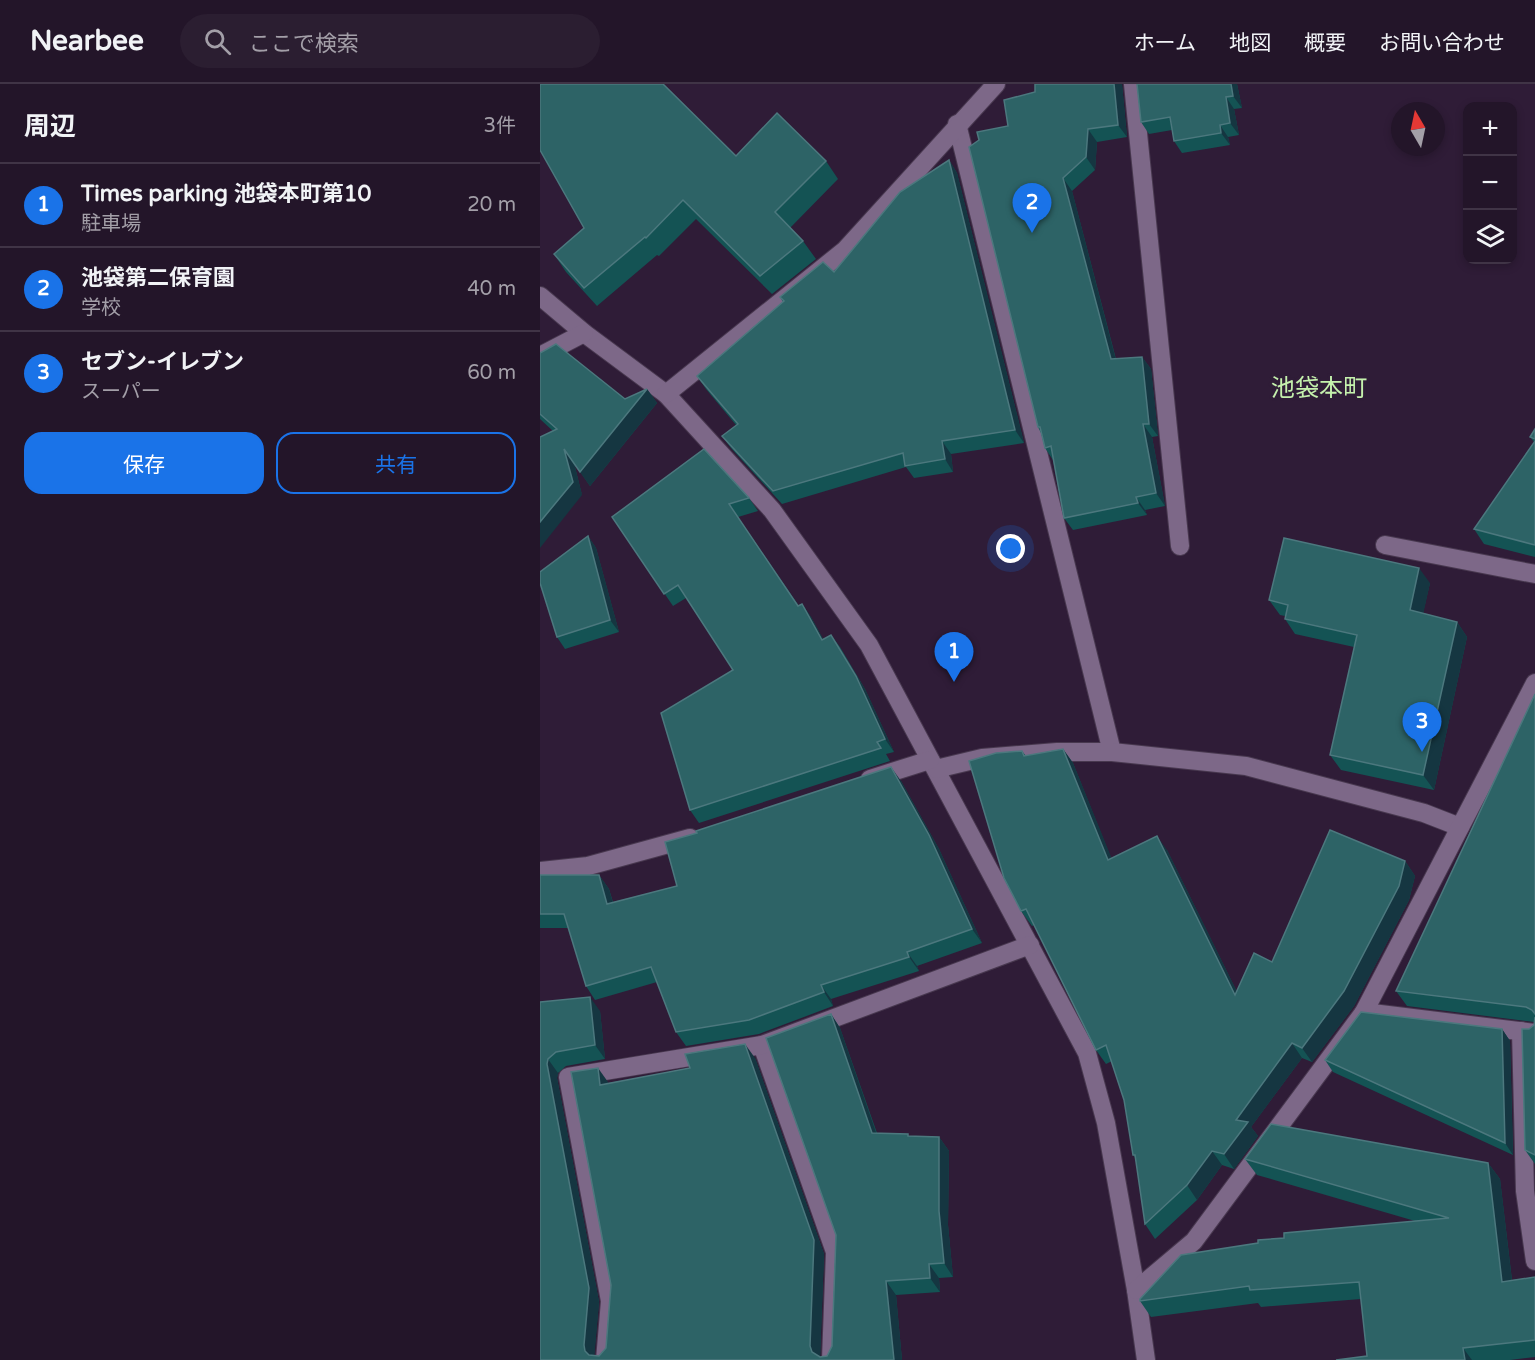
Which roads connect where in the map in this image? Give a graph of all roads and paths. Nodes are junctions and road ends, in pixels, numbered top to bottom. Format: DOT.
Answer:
graph roads {
  1 [pos="996,84"];
  2 [pos="1133,84"];
  3 [pos="957,124"];
  4 [pos="540,296"];
  5 [pos="584,333"];
  6 [pos="540,356"];
  7 [pos="666,394"];
  8 [pos="1386,545"];
  9 [pos="1180,546"];
  10 [pos="1535,574"];
  11 [pos="1535,683"];
  12 [pos="1112,752"];
  13 [pos="933,764"];
  14 [pos="852,785"];
  15 [pos="1460,826"];
  16 [pos="707,832"];
  17 [pos="540,871"];
  18 [pos="1030,945"];
  19 [pos="1364,1012"];
  20 [pos="1528,1032"];
  21 [pos="762,1045"];
  22 [pos="1535,1261"];
  23 [pos="1136,1290"];
  24 [pos="605,1360"];
  25 [pos="831,1360"];
  26 [pos="1146,1360"];
  1 -- 3 [label="street"];
  2 -- 9 [label="street"];
  3 -- 7 [label="street"];
  3 -- 12 [label="street"];
  4 -- 5 [label="street"];
  5 -- 6 [label="street"];
  5 -- 7 [label="street"];
  7 -- 13 [label="street"];
  8 -- 10 [label="street"];
  11 -- 15 [label="street"];
  12 -- 13 [label="street"];
  12 -- 15 [label="street"];
  13 -- 14 [label="street"];
  13 -- 18 [label="street"];
  15 -- 19 [label="street"];
  16 -- 17 [label="street"];
  18 -- 21 [label="street"];
  18 -- 23 [label="street"];
  19 -- 20 [label="street"];
  19 -- 23 [label="street"];
  20 -- 22 [label="street"];
  21 -- 24 [label="street"];
  21 -- 25 [label="street"];
  23 -- 26 [label="street"];
}
